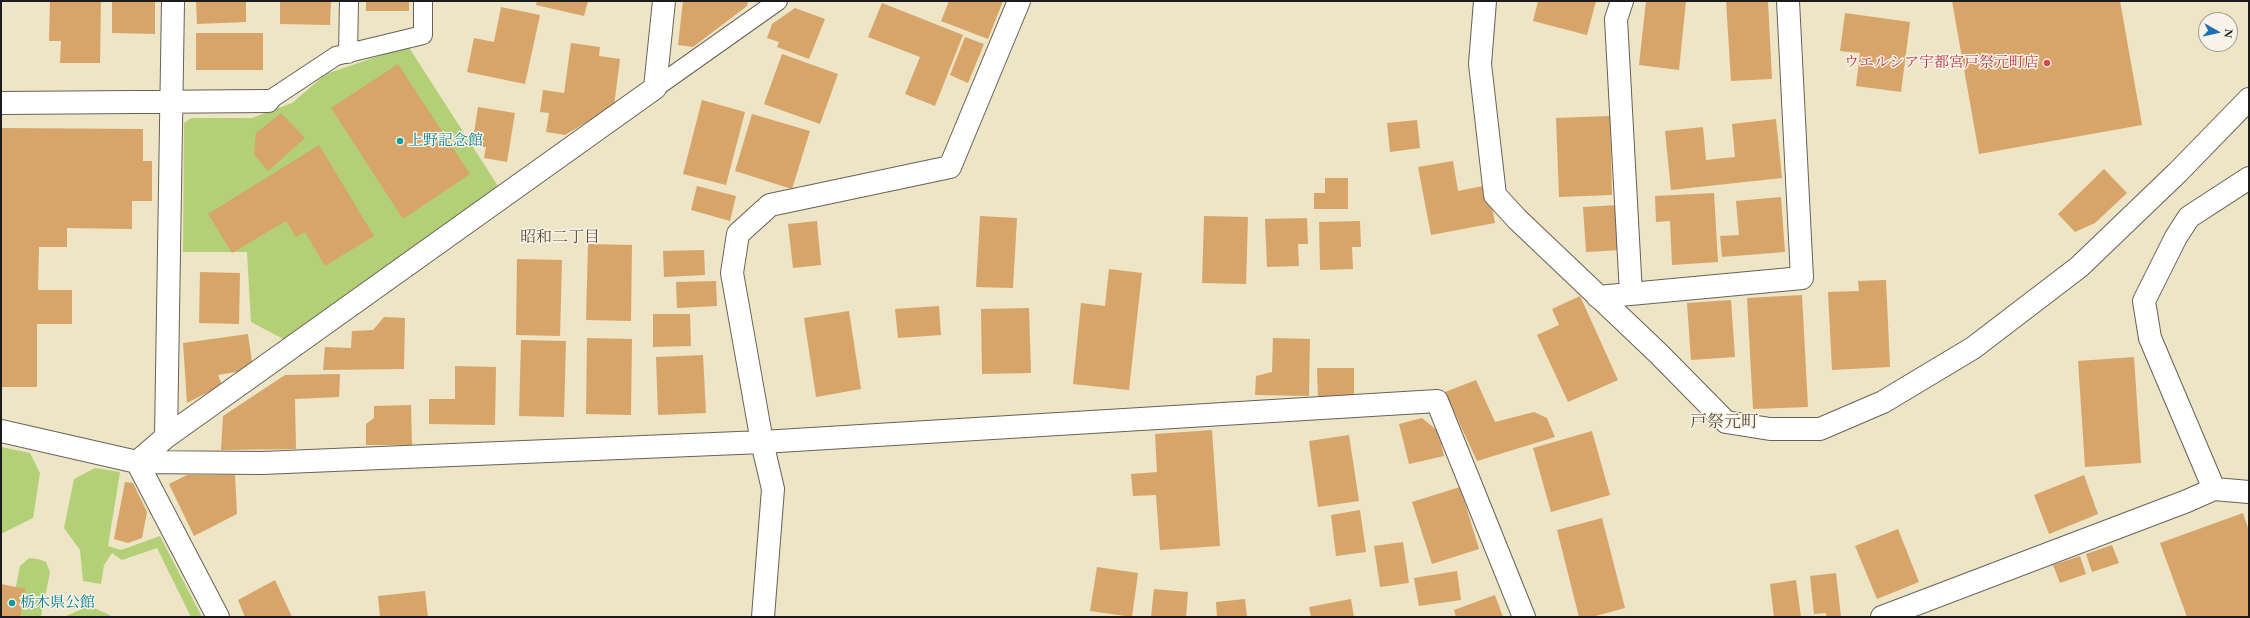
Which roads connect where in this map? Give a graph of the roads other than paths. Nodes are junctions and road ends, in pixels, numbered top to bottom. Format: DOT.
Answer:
graph roads {
  1 [pos="173,1"];
  2 [pos="349,1"];
  3 [pos="423,1"];
  4 [pos="664,1"];
  5 [pos="778,1"];
  6 [pos="1020,1"];
  7 [pos="1485,1"];
  8 [pos="1622,1"];
  9 [pos="1788,1"];
  10 [pos="348,54"];
  11 [pos="655,88"];
  12 [pos="2249,99"];
  13 [pos="268,101"];
  14 [pos="1,103"];
  15 [pos="171,103"];
  16 [pos="2249,178"];
  17 [pos="1631,294"];
  18 [pos="1598,297"];
  19 [pos="1,431"];
  20 [pos="166,437"];
  21 [pos="762,442"];
  22 [pos="137,462"];
  23 [pos="2214,489"];
  24 [pos="2249,492"];
  25 [pos="218,617"];
  26 [pos="764,617"];
  27 [pos="1524,617"];
  28 [pos="1882,617"];
  1 -- 15 [label="street"];
  2 -- 10 [label="lane"];
  3 -- 10 [label="lane"];
  4 -- 11 [label="street"];
  5 -- 11 [label="lane"];
  6 -- 21 [label="street"];
  7 -- 18 [label="street"];
  8 -- 17 [label="street"];
  9 -- 17 [label="street"];
  10 -- 13 [label="lane"];
  11 -- 20 [label="street"];
  12 -- 18 [label="street"];
  13 -- 15 [label="street"];
  14 -- 15 [label="street"];
  15 -- 20 [label="street"];
  16 -- 23 [label="street"];
  17 -- 18 [label="street"];
  19 -- 22 [label="street"];
  20 -- 22 [label="street"];
  21 -- 22 [label="street"];
  21 -- 26 [label="street"];
  21 -- 27 [label="street"];
  22 -- 25 [label="street"];
  23 -- 24 [label="street"];
  23 -- 28 [label="street"];
}
